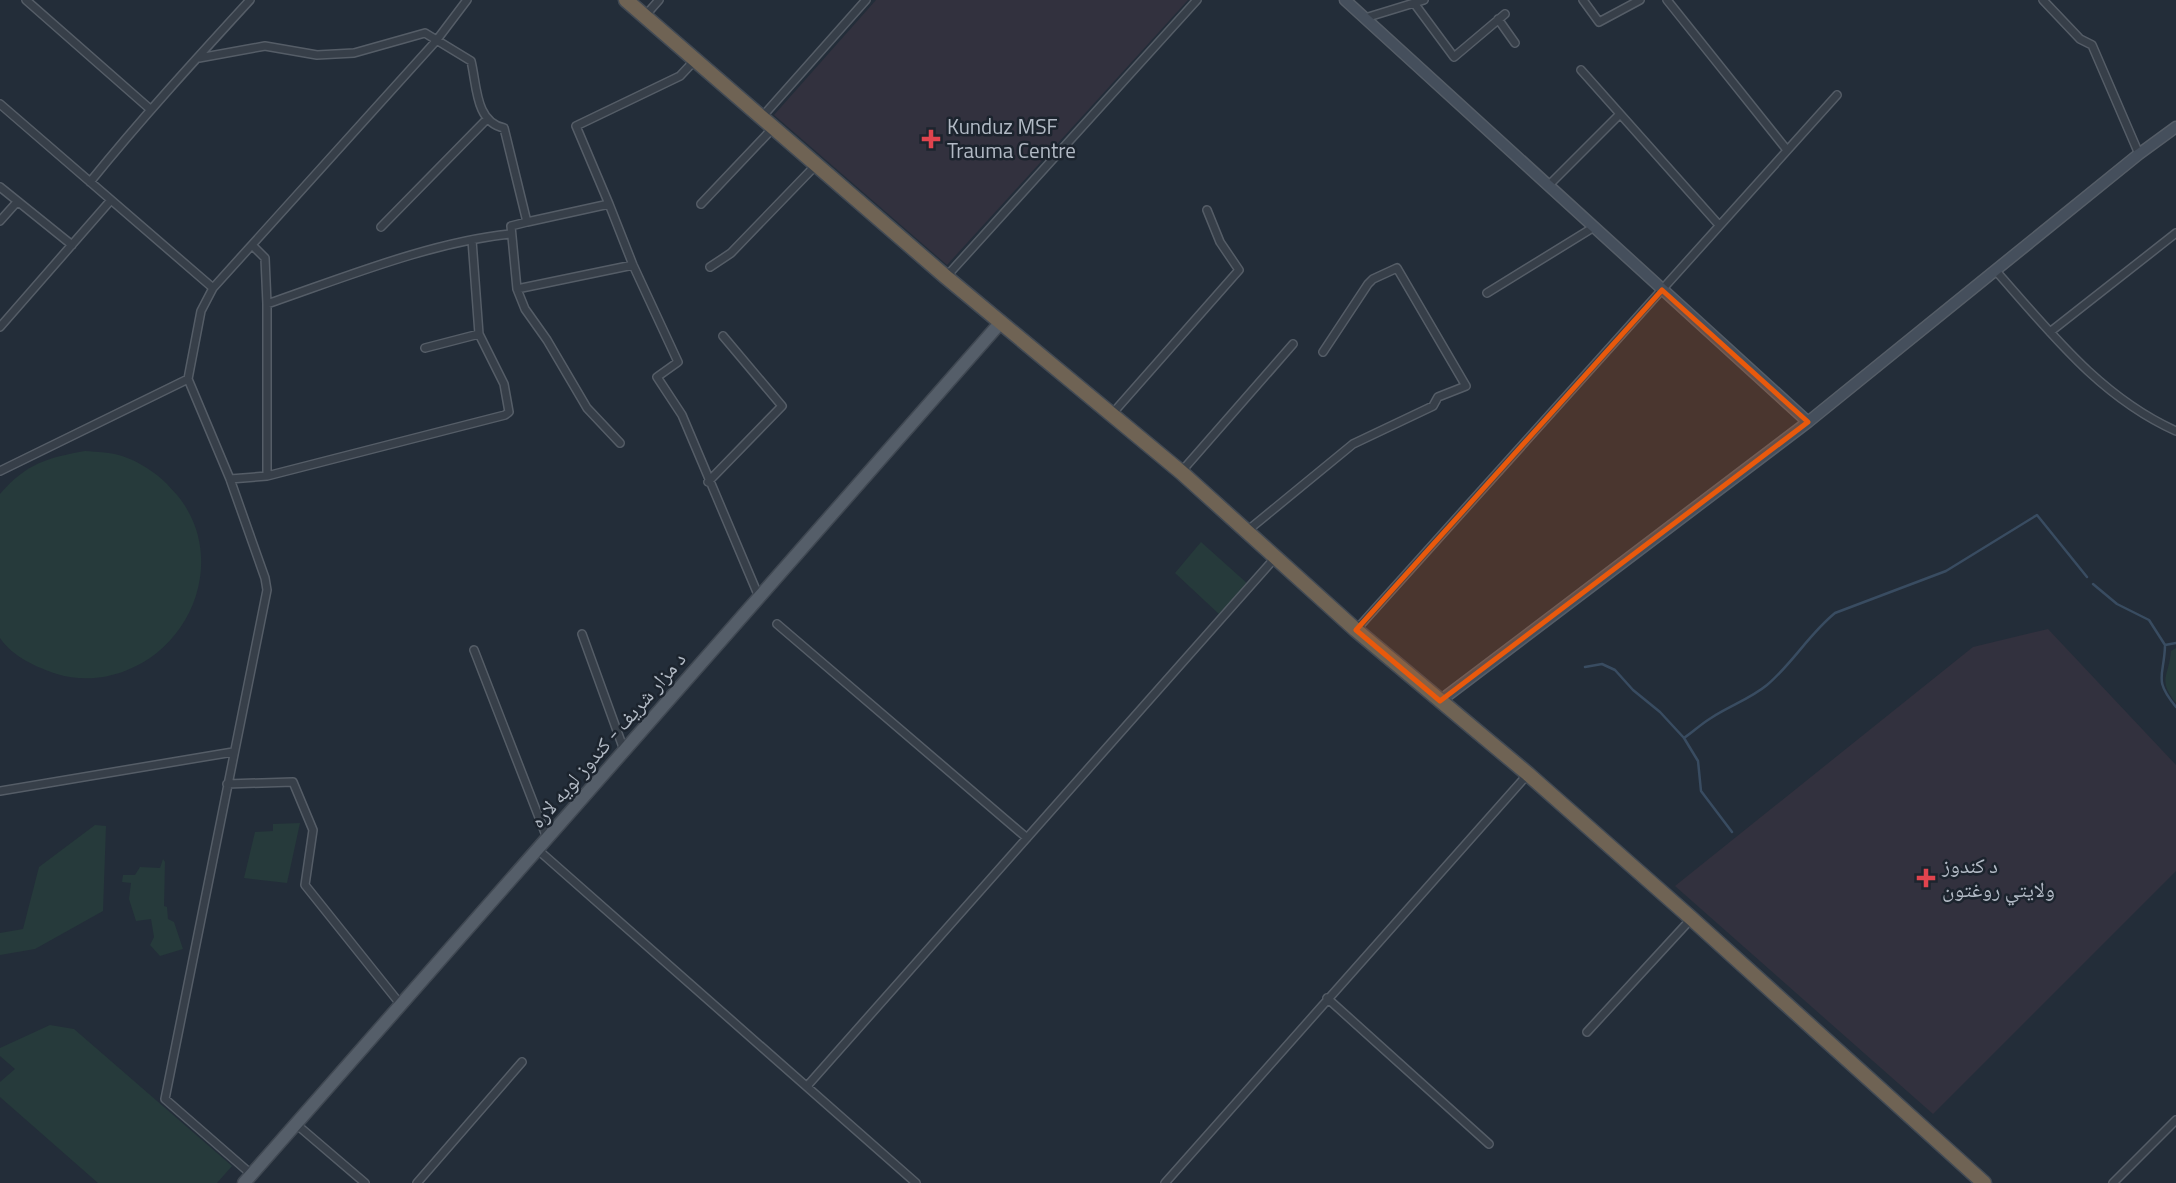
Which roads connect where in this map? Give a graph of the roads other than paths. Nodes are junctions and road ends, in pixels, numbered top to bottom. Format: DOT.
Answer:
graph roads {
  1 [pos="26,0"];
  2 [pos="250,0"];
  3 [pos="467,0"];
  4 [pos="626,0"];
  5 [pos="659,0"];
  6 [pos="866,0"];
  7 [pos="1197,0"];
  8 [pos="1345,0"];
  9 [pos="1424,0"];
  10 [pos="1583,0"];
  11 [pos="1640,0"];
  12 [pos="1667,0"];
  13 [pos="2043,0"];
  14 [pos="1414,3"];
  15 [pos="645,16"];
  16 [pos="1365,18"];
  17 [pos="436,41"];
  18 [pos="1515,43"];
  19 [pos="199,58"];
  20 [pos="695,60"];
  21 [pos="1581,70"];
  22 [pos="1838,95"];
  23 [pos="0,104"];
  24 [pos="150,108"];
  25 [pos="1619,115"];
  26 [pos="762,117"];
  27 [pos="486,119"];
  28 [pos="774,127"];
  29 [pos="2176,127"];
  30 [pos="1787,150"];
  31 [pos="2138,154"];
  32 [pos="816,165"];
  33 [pos="90,182"];
  34 [pos="1549,185"];
  35 [pos="0,187"];
  36 [pos="111,200"];
  37 [pos="17,202"];
  38 [pos="609,204"];
  39 [pos="701,204"];
  40 [pos="1207,210"];
  41 [pos="0,221"];
  42 [pos="527,222"];
  43 [pos="1719,225"];
  44 [pos="381,227"];
  45 [pos="1594,227"];
  46 [pos="510,233"];
  47 [pos="2176,233"];
  48 [pos="472,240"];
  49 [pos="72,245"];
  50 [pos="252,245"];
  51 [pos="633,265"];
  52 [pos="710,267"];
  53 [pos="1996,271"];
  54 [pos="946,277"];
  55 [pos="213,288"];
  56 [pos="517,289"];
  57 [pos="1662,290"];
  58 [pos="1487,293"];
  59 [pos="267,304"];
  60 [pos="1001,322"];
  61 [pos="0,327"];
  62 [pos="2050,332"];
  63 [pos="479,334"];
  64 [pos="723,337"];
  65 [pos="1293,344"];
  66 [pos="425,348"];
  67 [pos="1323,352"];
  68 [pos="188,379"];
  69 [pos="1112,414"];
  70 [pos="1808,422"];
  71 [pos="2176,431"];
  72 [pos="620,443"];
  73 [pos="0,471"];
  74 [pos="1181,472"];
  75 [pos="267,476"];
  76 [pos="230,479"];
  77 [pos="708,482"];
  78 [pos="1246,531"];
  79 [pos="1274,559"];
  80 [pos="759,597"];
  81 [pos="777,624"];
  82 [pos="1356,630"];
  83 [pos="582,634"];
  84 [pos="474,650"];
  85 [pos="1440,701"];
  86 [pos="624,750"];
  87 [pos="233,752"];
  88 [pos="1528,774"];
  89 [pos="227,784"];
  90 [pos="0,791"];
  91 [pos="547,838"];
  92 [pos="1027,838"];
  93 [pos="537,849"];
  94 [pos="1691,918"];
  95 [pos="1327,998"];
  96 [pos="401,1005"];
  97 [pos="1587,1032"];
  98 [pos="522,1062"];
  99 [pos="808,1086"];
  100 [pos="2176,1120"];
  101 [pos="295,1123"];
  102 [pos="1489,1144"];
  103 [pos="247,1179"];
  104 [pos="365,1183"];
  105 [pos="417,1183"];
  106 [pos="916,1183"];
  107 [pos="1165,1183"];
  108 [pos="1984,1183"];
  109 [pos="2113,1183"];
  1 -- 24 [label="street"];
  2 -- 19 [label="street"];
  3 -- 17 [label="street"];
  4 -- 15 [label="highway"];
  5 -- 15 [label="street"];
  6 -- 26 [label="street"];
  7 -- 54 [label="street"];
  8 -- 16 [label="street"];
  9 -- 14 [label="street"];
  10 -- 11 [label="street"];
  12 -- 30 [label="street"];
  13 -- 31 [label="street"];
  14 -- 16 [label="street"];
  14 -- 18 [label="street"];
  15 -- 20 [label="highway"];
  16 -- 34 [label="street"];
  17 -- 19 [label="street"];
  17 -- 27 [label="street"];
  17 -- 50 [label="street"];
  19 -- 24 [label="street"];
  20 -- 26 [label="highway"];
  20 -- 38 [label="street"];
  21 -- 25 [label="street"];
  22 -- 30 [label="street"];
  23 -- 33 [label="street"];
  24 -- 33 [label="street"];
  25 -- 34 [label="street"];
  25 -- 43 [label="street"];
  26 -- 28 [label="highway"];
  27 -- 42 [label="street"];
  27 -- 44 [label="street"];
  28 -- 32 [label="highway"];
  28 -- 39 [label="street"];
  29 -- 31 [label="street"];
  30 -- 43 [label="street"];
  31 -- 53 [label="street"];
  32 -- 52 [label="street"];
  32 -- 54 [label="highway"];
  33 -- 36 [label="street"];
  34 -- 45 [label="street"];
  35 -- 37 [label="street"];
  36 -- 49 [label="street"];
  36 -- 55 [label="street"];
  37 -- 41 [label="street"];
  37 -- 49 [label="street"];
  38 -- 42 [label="street"];
  38 -- 51 [label="street"];
  40 -- 69 [label="street"];
  42 -- 46 [label="street"];
  43 -- 57 [label="street"];
  45 -- 57 [label="street"];
  45 -- 58 [label="street"];
  46 -- 48 [label="street"];
  46 -- 56 [label="street"];
  47 -- 62 [label="street"];
  48 -- 59 [label="street"];
  48 -- 63 [label="street"];
  49 -- 61 [label="street"];
  50 -- 55 [label="street"];
  50 -- 59 [label="street"];
  51 -- 56 [label="street"];
  51 -- 77 [label="street"];
  53 -- 62 [label="street"];
  53 -- 70 [label="street"];
  54 -- 60 [label="highway"];
  55 -- 68 [label="street"];
  56 -- 72 [label="street"];
  57 -- 70 [label="street"];
  57 -- 82 [label="street"];
  59 -- 75 [label="street"];
  60 -- 69 [label="highway"];
  60 -- 80 [label="main road, د مزار شریف - کندوز لویه لاره"];
  62 -- 71 [label="street"];
  63 -- 66 [label="street"];
  63 -- 75 [label="street"];
  64 -- 77 [label="street"];
  65 -- 74 [label="street"];
  67 -- 78 [label="street"];
  68 -- 73 [label="street"];
  68 -- 76 [label="street"];
  69 -- 74 [label="highway"];
  70 -- 85 [label="street"];
  74 -- 78 [label="highway"];
  75 -- 76 [label="street"];
  76 -- 87 [label="street"];
  77 -- 80 [label="street"];
  78 -- 79 [label="highway"];
  79 -- 82 [label="highway"];
  79 -- 92 [label="street"];
  80 -- 86 [label="main road, د مزار شریف - کندوز لویه لاره"];
  81 -- 92 [label="street"];
  82 -- 85 [label="highway"];
  83 -- 86 [label="street"];
  84 -- 91 [label="street"];
  85 -- 88 [label="highway"];
  86 -- 91 [label="main road, د مزار شریف - کندوز لویه لاره"];
  87 -- 89 [label="street"];
  87 -- 90 [label="street"];
  88 -- 94 [label="highway"];
  88 -- 95 [label="street"];
  89 -- 96 [label="street"];
  89 -- 103 [label="street"];
  91 -- 93 [label="main road, د مزار شریف - کندوز لویه لاره"];
  92 -- 99 [label="street"];
  93 -- 96 [label="main road, د مزار شریف - کندوز لویه لاره"];
  93 -- 99 [label="street"];
  94 -- 97 [label="street"];
  94 -- 108 [label="highway"];
  95 -- 102 [label="street"];
  95 -- 107 [label="street"];
  96 -- 101 [label="main road, د مزار شریف - کندوز لویه لاره"];
  98 -- 105 [label="street"];
  99 -- 106 [label="street"];
  100 -- 109 [label="street"];
  101 -- 103 [label="main road, د مزار شریف - کندوز لویه لاره"];
  101 -- 104 [label="street"];
}
